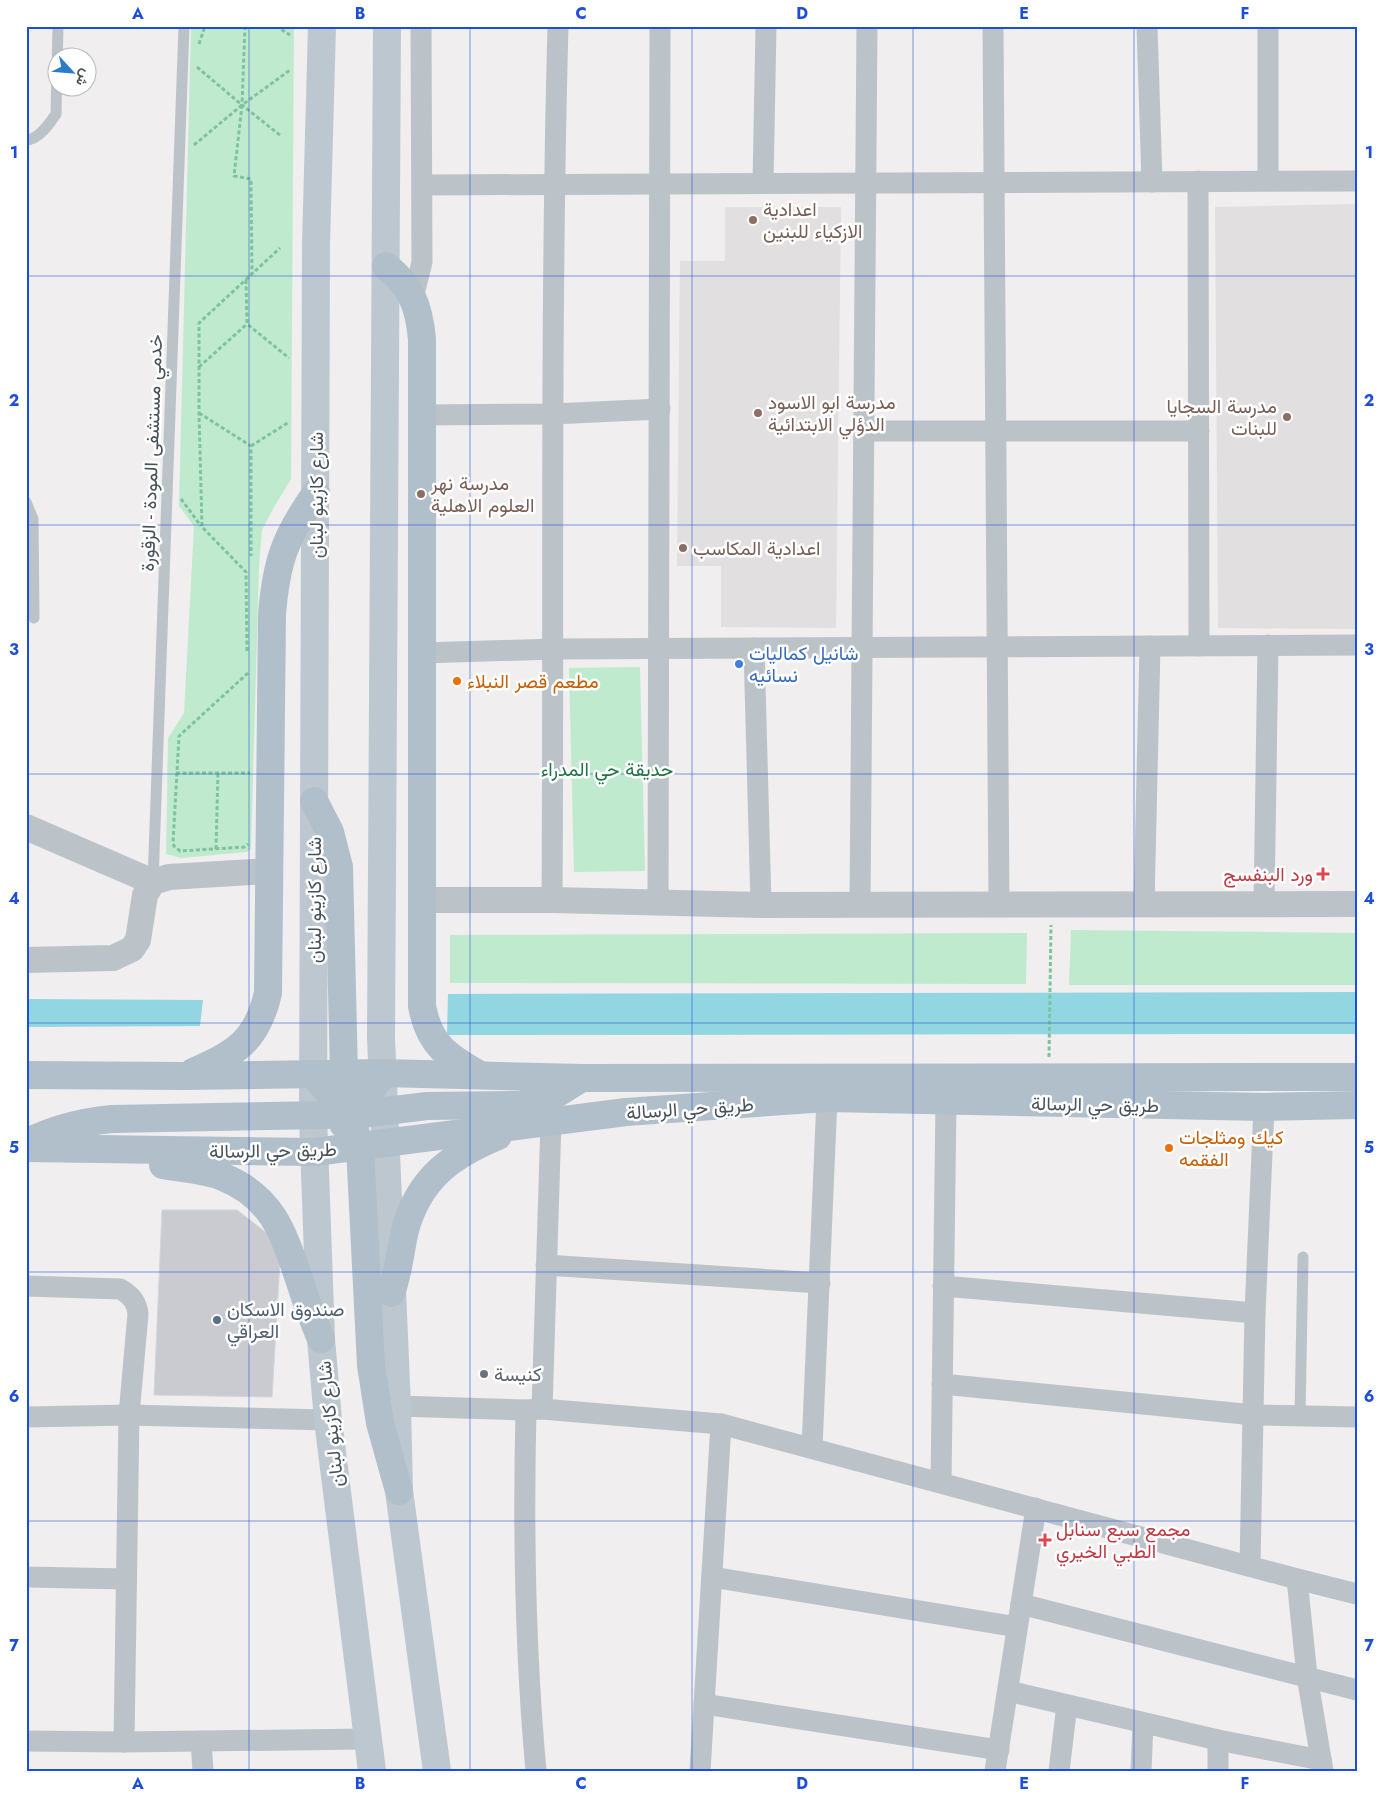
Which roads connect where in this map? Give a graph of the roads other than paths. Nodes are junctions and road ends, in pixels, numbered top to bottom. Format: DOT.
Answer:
graph roads {
  1 [pos="58,26"];
  2 [pos="184,26"];
  3 [pos="322,26"];
  4 [pos="387,26"];
  5 [pos="421,26"];
  6 [pos="558,26"];
  7 [pos="660,26"];
  8 [pos="766,26"];
  9 [pos="867,26"];
  10 [pos="993,26"];
  11 [pos="1147,26"];
  12 [pos="1268,26"];
  13 [pos="26,140"];
  14 [pos="1268,181"];
  15 [pos="1357,181"];
  16 [pos="1152,182"];
  17 [pos="1198,182"];
  18 [pos="866,183"];
  19 [pos="994,183"];
  20 [pos="660,184"];
  21 [pos="763,184"];
  22 [pos="422,185"];
  23 [pos="554,185"];
  24 [pos="386,266"];
  25 [pos="413,298"];
  26 [pos="660,409"];
  27 [pos="422,414"];
  28 [pos="552,414"];
  29 [pos="864,431"];
  30 [pos="1198,431"];
  31 [pos="996,432"];
  32 [pos="316,493"];
  33 [pos="26,502"];
  34 [pos="34,618"];
  35 [pos="1268,645"];
  36 [pos="1357,645"];
  37 [pos="1150,646"];
  38 [pos="1199,646"];
  39 [pos="998,647"];
  40 [pos="754,648"];
  41 [pos="862,648"];
  42 [pos="554,649"];
  43 [pos="657,649"];
  44 [pos="422,653"];
  45 [pos="314,800"];
  46 [pos="26,827"];
  47 [pos="270,871"];
  48 [pos="152,882"];
  49 [pos="423,900"];
  50 [pos="552,900"];
  51 [pos="658,903"];
  52 [pos="1264,904"];
  53 [pos="1357,904"];
  54 [pos="761,905"];
  55 [pos="1144,905"];
  56 [pos="860,906"];
  57 [pos="1000,906"];
  58 [pos="26,960"];
  59 [pos="344,1073"];
  60 [pos="383,1073"];
  61 [pos="312,1074"];
  62 [pos="26,1075"];
  63 [pos="184,1076"];
  64 [pos="484,1077"];
  65 [pos="1357,1077"];
  66 [pos="582,1078"];
  67 [pos="827,1098"];
  68 [pos="946,1101"];
  69 [pos="1357,1105"];
  70 [pos="1264,1107"];
  71 [pos="359,1112"];
  72 [pos="313,1116"];
  73 [pos="551,1122"];
  74 [pos="525,1125"];
  75 [pos="387,1142"];
  76 [pos="26,1143"];
  77 [pos="360,1147"];
  78 [pos="26,1148"];
  79 [pos="108,1149"];
  80 [pos="315,1152"];
  81 [pos="1303,1256"];
  82 [pos="546,1265"];
  83 [pos="820,1283"];
  84 [pos="26,1286"];
  85 [pos="943,1286"];
  86 [pos="392,1293"];
  87 [pos="1255,1313"];
  88 [pos="321,1339"];
  89 [pos="942,1384"];
  90 [pos="397,1406"];
  91 [pos="534,1409"];
  92 [pos="129,1415"];
  93 [pos="1254,1415"];
  94 [pos="1300,1416"];
  95 [pos="26,1417"];
  96 [pos="1357,1417"];
  97 [pos="328,1420"];
  98 [pos="721,1424"];
  99 [pos="812,1448"];
  100 [pos="941,1482"];
  101 [pos="399,1491"];
  102 [pos="1036,1508"];
  103 [pos="1250,1566"];
  104 [pos="26,1577"];
  105 [pos="712,1577"];
  106 [pos="126,1579"];
  107 [pos="1297,1579"];
  108 [pos="1357,1594"];
  109 [pos="1021,1604"];
  110 [pos="1018,1627"];
  111 [pos="1307,1676"];
  112 [pos="1357,1690"];
  113 [pos="1008,1691"];
  114 [pos="704,1704"];
  115 [pos="1067,1705"];
  116 [pos="1143,1723"];
  117 [pos="367,1739"];
  118 [pos="26,1740"];
  119 [pos="1218,1740"];
  120 [pos="124,1742"];
  121 [pos="201,1742"];
  122 [pos="999,1750"];
  123 [pos="1322,1765"];
  124 [pos="203,1771"];
  125 [pos="372,1771"];
  126 [pos="437,1771"];
  127 [pos="536,1771"];
  128 [pos="700,1771"];
  129 [pos="995,1771"];
  130 [pos="1059,1771"];
  131 [pos="1141,1771"];
  132 [pos="1218,1771"];
  1 -- 13 [label="lane"];
  2 -- 48 [label="lane, خدمي مستشفى المودة - الزقورة"];
  3 -- 32 [label="main road, شارع كازينو لبنان"];
  4 -- 24 [label="main road"];
  5 -- 22 [label="street"];
  6 -- 23 [label="street"];
  7 -- 20 [label="street"];
  8 -- 21 [label="street"];
  9 -- 18 [label="street"];
  10 -- 19 [label="street"];
  11 -- 16 [label="street"];
  12 -- 14 [label="street"];
  14 -- 15 [label="street"];
  14 -- 17 [label="street"];
  16 -- 17 [label="street"];
  16 -- 19 [label="street"];
  17 -- 30 [label="street"];
  18 -- 19 [label="street"];
  18 -- 21 [label="street"];
  18 -- 29 [label="street"];
  19 -- 31 [label="street"];
  20 -- 21 [label="street"];
  20 -- 23 [label="street"];
  20 -- 26 [label="street"];
  22 -- 23 [label="street"];
  22 -- 25 [label="street"];
  23 -- 28 [label="street"];
  24 -- 25 [label="main road"];
  24 -- 60 [label="main road"];
  25 -- 27 [label="main road"];
  26 -- 28 [label="street"];
  26 -- 43 [label="street"];
  27 -- 28 [label="street"];
  27 -- 44 [label="main road"];
  28 -- 42 [label="street"];
  29 -- 31 [label="street"];
  29 -- 41 [label="street"];
  30 -- 31 [label="street"];
  30 -- 38 [label="street"];
  31 -- 39 [label="street"];
  32 -- 45 [label="main road, شارع كازينو لبنان"];
  32 -- 47 [label="main road"];
  33 -- 34 [label="lane"];
  35 -- 36 [label="street"];
  35 -- 38 [label="street"];
  35 -- 52 [label="street"];
  37 -- 38 [label="street"];
  37 -- 39 [label="street"];
  37 -- 55 [label="street"];
  39 -- 41 [label="street"];
  39 -- 57 [label="street"];
  40 -- 41 [label="street"];
  40 -- 43 [label="street"];
  40 -- 54 [label="street"];
  41 -- 56 [label="street"];
  42 -- 43 [label="street"];
  42 -- 44 [label="street"];
  42 -- 50 [label="street"];
  43 -- 51 [label="street"];
  44 -- 49 [label="main road"];
  45 -- 59 [label="main road"];
  45 -- 61 [label="main road, شارع كازينو لبنان"];
  46 -- 48 [label="street"];
  47 -- 48 [label="street"];
  47 -- 63 [label="main road"];
  48 -- 58 [label="street"];
  49 -- 50 [label="street"];
  49 -- 64 [label="main road"];
  50 -- 51 [label="street"];
  51 -- 54 [label="street"];
  52 -- 53 [label="street"];
  52 -- 55 [label="street"];
  54 -- 56 [label="street"];
  55 -- 57 [label="street"];
  56 -- 57 [label="street"];
  59 -- 60 [label="main road, طريق حي الرسالة"];
  59 -- 61 [label="main road, طريق حي الرسالة"];
  59 -- 71 [label="main road"];
  60 -- 64 [label="main road, طريق حي الرسالة"];
  60 -- 71 [label="main road"];
  61 -- 63 [label="main road, طريق حي الرسالة"];
  61 -- 71 [label="main road"];
  61 -- 72 [label="main road, شارع كازينو لبنان"];
  62 -- 63 [label="main road, طريق حي الرسالة"];
  64 -- 66 [label="main road, طريق حي الرسالة"];
  65 -- 66 [label="main road, طريق حي الرسالة"];
  66 -- 71 [label="main road"];
  67 -- 68 [label="main road, طريق حي الرسالة"];
  67 -- 73 [label="main road, طريق حي الرسالة"];
  67 -- 83 [label="street"];
  68 -- 70 [label="main road, طريق حي الرسالة"];
  68 -- 85 [label="street"];
  69 -- 70 [label="main road, طريق حي الرسالة"];
  70 -- 87 [label="street"];
  71 -- 72 [label="main road"];
  71 -- 75 [label="main road"];
  71 -- 77 [label="main road"];
  71 -- 80 [label="main road"];
  72 -- 76 [label="main road"];
  72 -- 80 [label="main road, شارع كازينو لبنان"];
  73 -- 74 [label="main road, طريق حي الرسالة"];
  73 -- 82 [label="street"];
  74 -- 75 [label="main road, طريق حي الرسالة"];
  74 -- 86 [label="main road"];
  75 -- 77 [label="main road, طريق حي الرسالة"];
  75 -- 86 [label="main road"];
  77 -- 80 [label="main road, طريق حي الرسالة"];
  77 -- 101 [label="main road"];
  78 -- 79 [label="main road, طريق حي الرسالة"];
  79 -- 80 [label="main road, طريق حي الرسالة"];
  79 -- 88 [label="main road"];
  80 -- 88 [label="main road, شارع كازينو لبنان"];
  81 -- 94 [label="lane"];
  82 -- 83 [label="street"];
  82 -- 91 [label="street"];
  83 -- 99 [label="street"];
  84 -- 92 [label="street"];
  85 -- 87 [label="street"];
  85 -- 89 [label="street"];
  86 -- 90 [label="main road"];
  87 -- 93 [label="street"];
  88 -- 97 [label="main road, شارع كازينو لبنان"];
  89 -- 93 [label="street"];
  89 -- 100 [label="street"];
  90 -- 91 [label="street"];
  90 -- 101 [label="main road"];
  91 -- 98 [label="street"];
  91 -- 127 [label="street"];
  92 -- 95 [label="street"];
  92 -- 97 [label="street"];
  92 -- 106 [label="street"];
  93 -- 94 [label="street"];
  93 -- 103 [label="street"];
  94 -- 96 [label="street"];
  97 -- 117 [label="main road, شارع كازينو لبنان"];
  98 -- 99 [label="street"];
  98 -- 105 [label="street"];
  99 -- 100 [label="street"];
  100 -- 102 [label="street"];
  101 -- 126 [label="main road"];
  102 -- 103 [label="street"];
  102 -- 109 [label="street"];
  103 -- 107 [label="street"];
  104 -- 106 [label="street"];
  105 -- 110 [label="street"];
  105 -- 114 [label="street"];
  106 -- 120 [label="street"];
  107 -- 108 [label="street"];
  107 -- 111 [label="street"];
  109 -- 110 [label="street"];
  109 -- 111 [label="street"];
  110 -- 113 [label="street"];
  111 -- 112 [label="street"];
  111 -- 123 [label="street"];
  113 -- 115 [label="street"];
  113 -- 122 [label="street"];
  114 -- 122 [label="street"];
  114 -- 128 [label="street"];
  115 -- 116 [label="street"];
  115 -- 130 [label="street"];
  116 -- 119 [label="street"];
  116 -- 131 [label="street"];
  117 -- 121 [label="street"];
  117 -- 125 [label="main road, شارع كازينو لبنان"];
  118 -- 120 [label="street"];
  119 -- 123 [label="street"];
  119 -- 132 [label="street"];
  120 -- 121 [label="street"];
  121 -- 124 [label="street"];
  122 -- 129 [label="street"];
}
